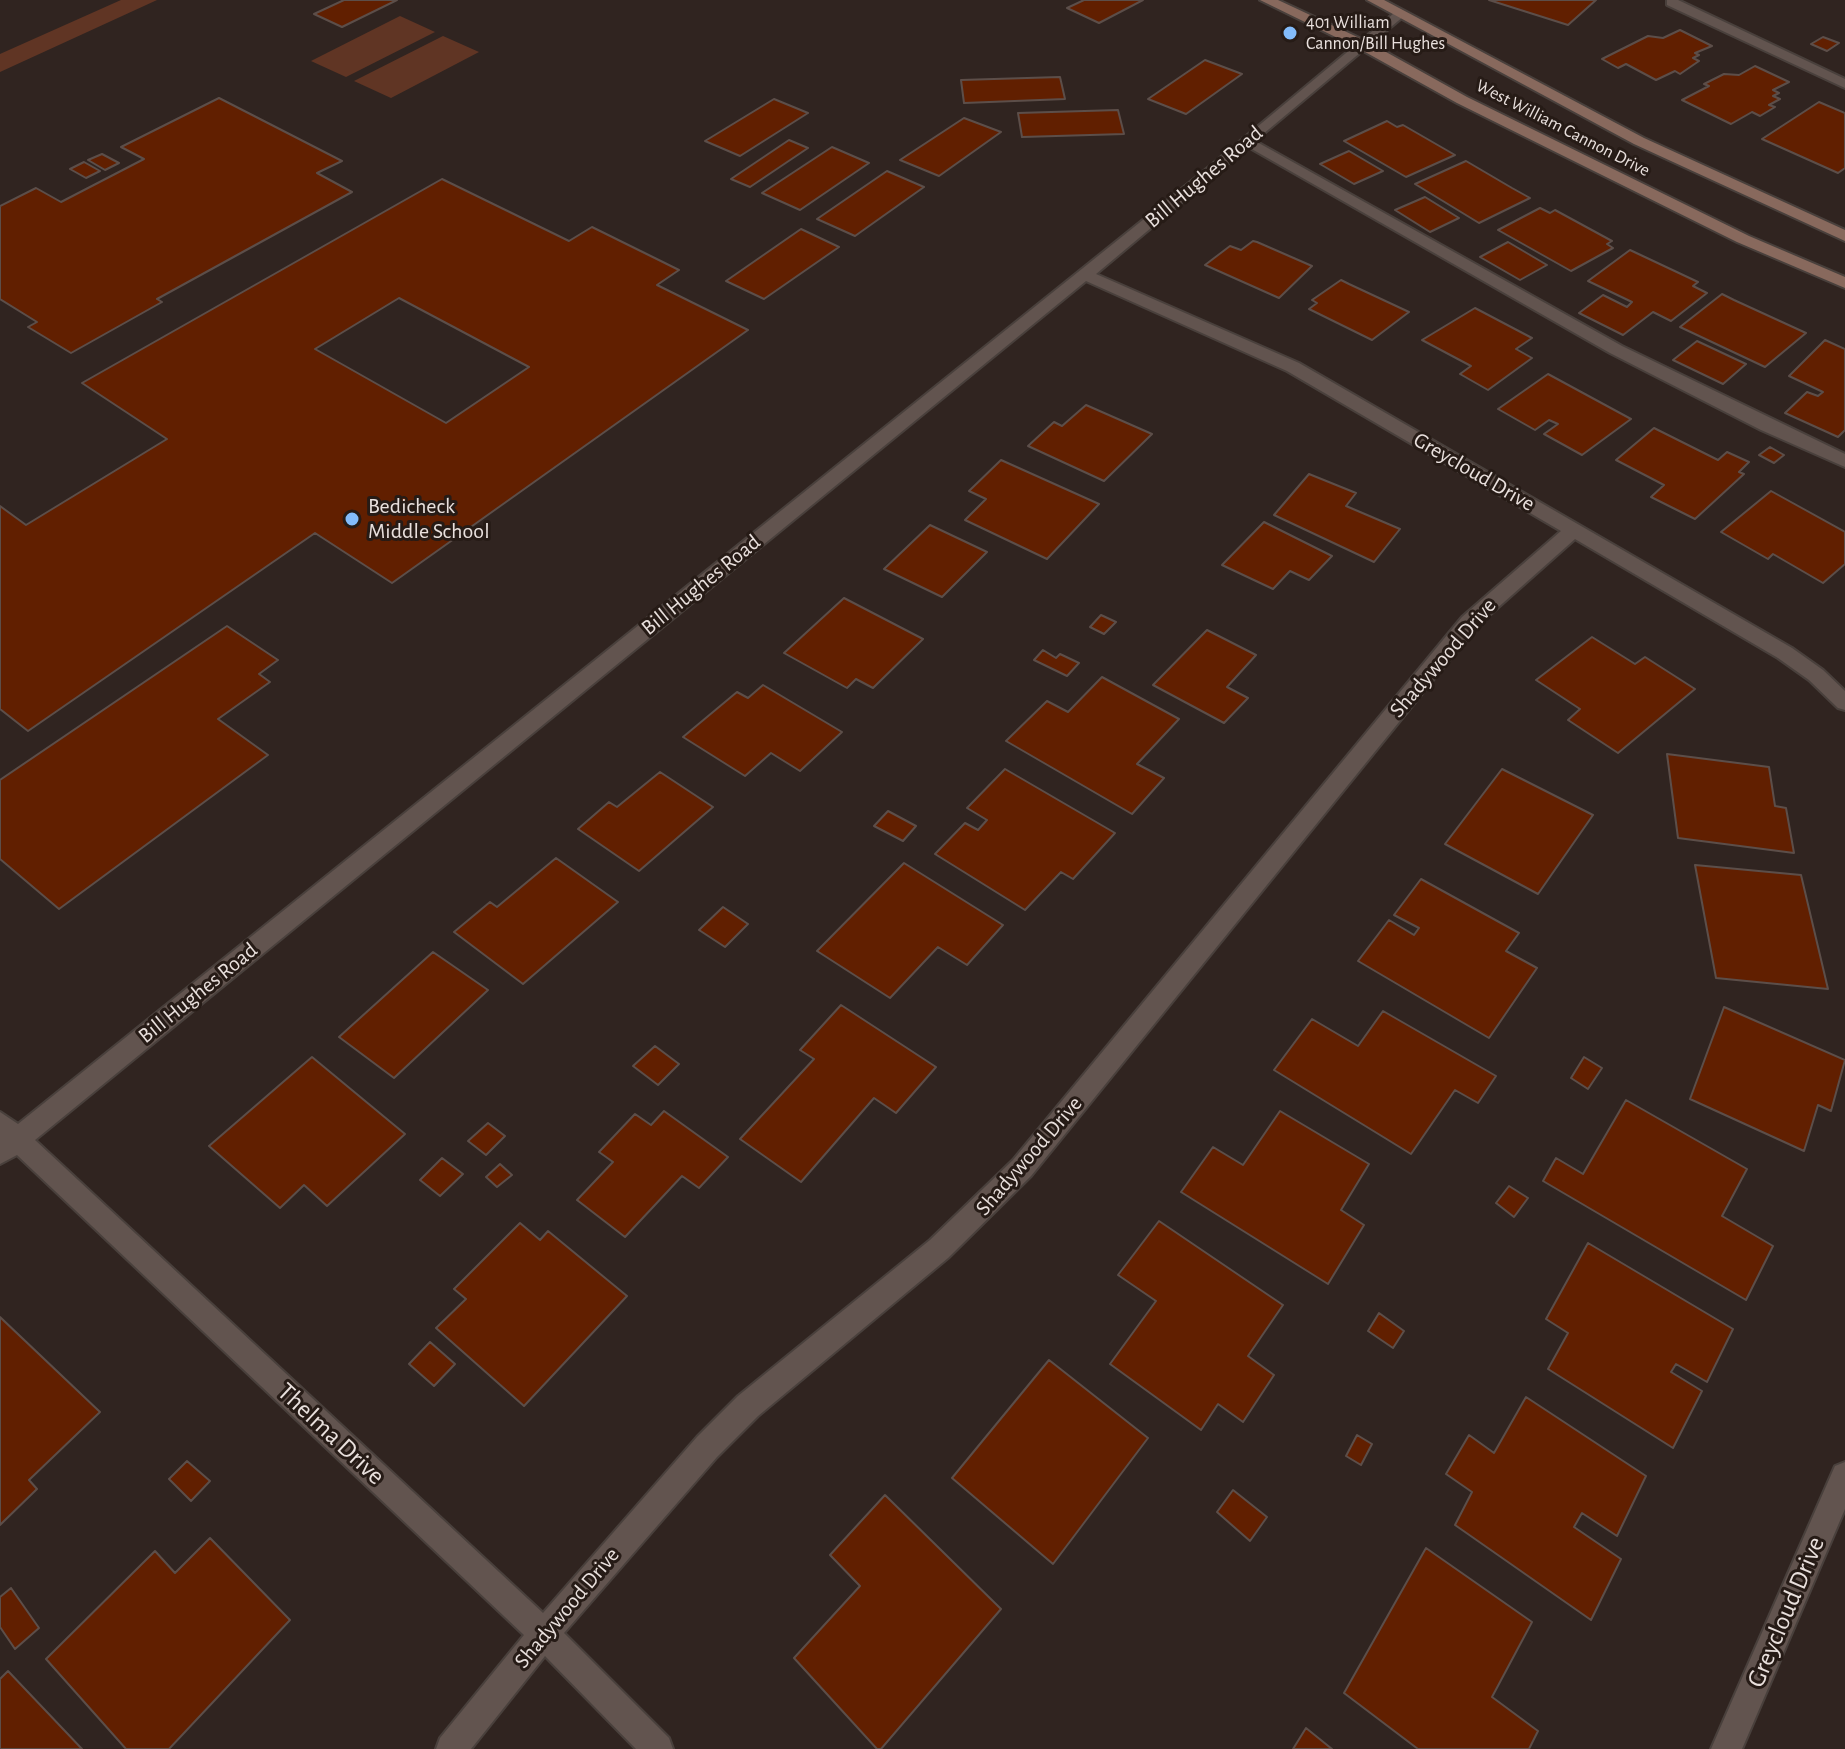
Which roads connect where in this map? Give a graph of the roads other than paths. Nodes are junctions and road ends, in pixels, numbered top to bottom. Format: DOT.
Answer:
graph roads {
  1 [pos="1267,0"];
  2 [pos="1374,0"];
  3 [pos="1672,2"];
  4 [pos="1399,13"];
  5 [pos="1363,45"];
  6 [pos="1845,84"];
  7 [pos="1248,141"];
  8 [pos="1845,236"];
  9 [pos="1085,275"];
  10 [pos="1845,283"];
  11 [pos="1845,461"];
  12 [pos="1574,530"];
  13 [pos="1845,703"];
  14 [pos="6,1139"];
  15 [pos="1845,1476"];
  16 [pos="544,1634"];
  17 [pos="451,1749"];
  18 [pos="658,1749"];
  19 [pos="1726,1749"];
  1 -- 5 [label="main road, West William Cannon Drive"];
  2 -- 4 [label="main road, West William Cannon Drive"];
  3 -- 6 [label="street"];
  4 -- 5 [label="street, Bill Hughes Road"];
  4 -- 8 [label="main road, West William Cannon Drive"];
  5 -- 7 [label="street, Bill Hughes Road"];
  5 -- 10 [label="main road, West William Cannon Drive"];
  7 -- 9 [label="street, Bill Hughes Road"];
  7 -- 11 [label="street"];
  9 -- 12 [label="street, Greycloud Drive"];
  9 -- 14 [label="street, Bill Hughes Road"];
  12 -- 13 [label="street, Greycloud Drive"];
  12 -- 16 [label="street, Shadywood Drive"];
  14 -- 16 [label="street, Thelma Drive"];
  15 -- 19 [label="street, Greycloud Drive"];
  16 -- 17 [label="street, Shadywood Drive"];
  16 -- 18 [label="street, Thelma Drive"];
}
